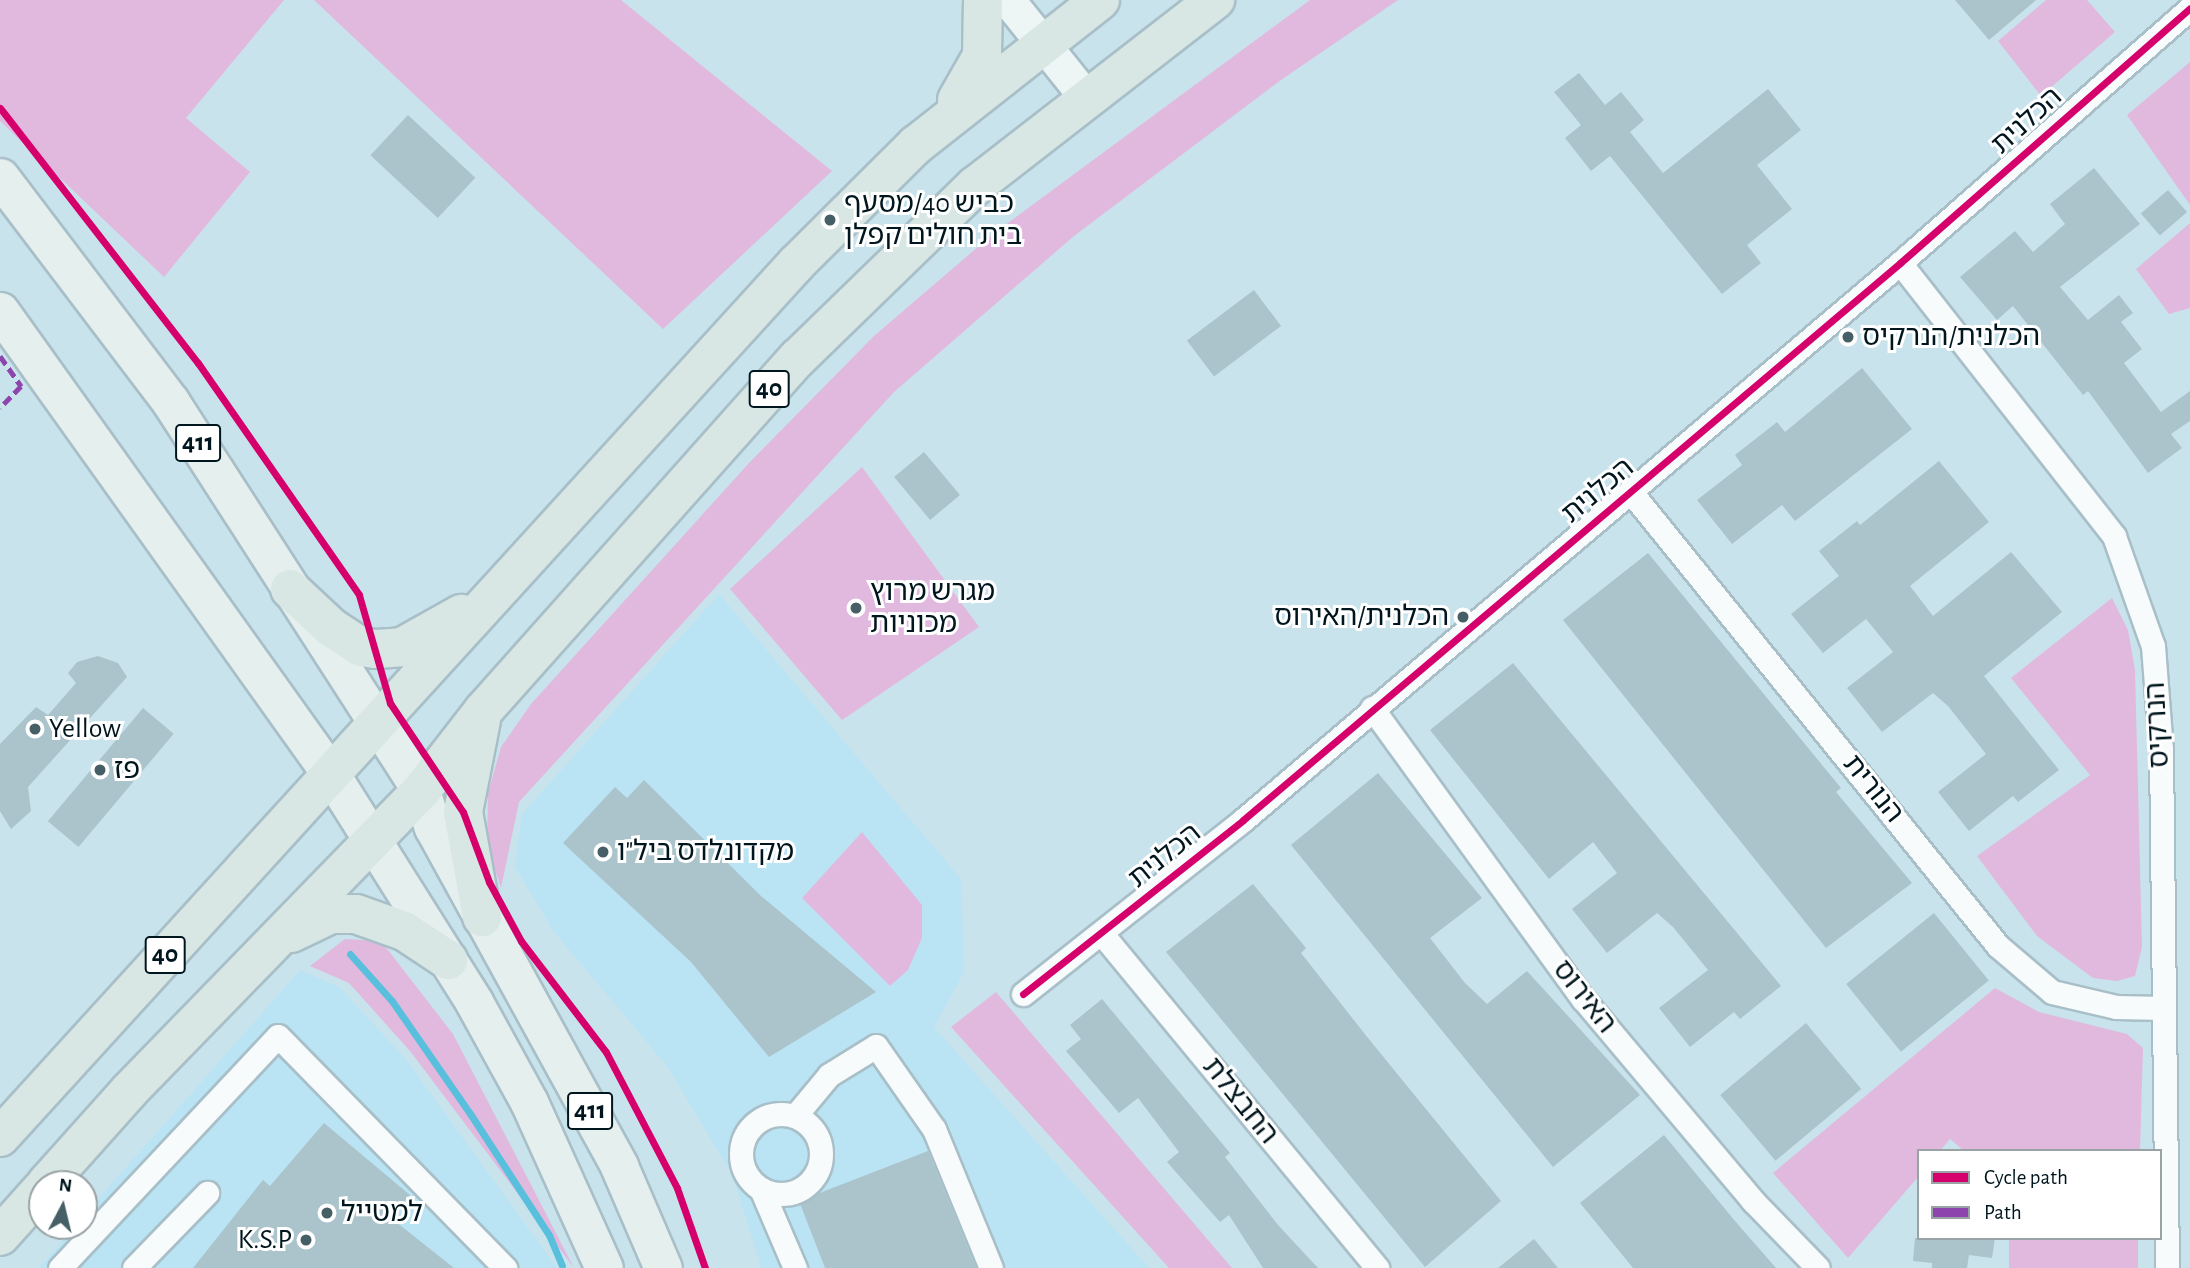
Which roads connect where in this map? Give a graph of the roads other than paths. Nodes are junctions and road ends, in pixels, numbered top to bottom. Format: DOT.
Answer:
graph roads {
  1 [pos="983,0"];
  2 [pos="1008,0"];
  3 [pos="1100,0"];
  4 [pos="1215,0"];
  5 [pos="2190,8"];
  6 [pos="1040,44"];
  7 [pos="1086,96"];
  8 [pos="944,121"];
  9 [pos="0,177"];
  10 [pos="1900,262"];
  11 [pos="0,311"];
  12 [pos="1630,491"];
  13 [pos="290,589"];
  14 [pos="497,594"];
  15 [pos="1372,708"];
  16 [pos="483,711"];
  17 [pos="376,723"];
  18 [pos="330,773"];
  19 [pos="421,791"];
  20 [pos="370,843"];
  21 [pos="482,917"];
  22 [pos="1102,934"];
  23 [pos="265,949"];
  24 [pos="448,960"];
  25 [pos="1023,994"];
  26 [pos="2164,1008"];
  27 [pos="795,1116"];
  28 [pos="0,1137"];
  29 [pos="59,1170"];
  30 [pos="802,1189"];
  31 [pos="762,1191"];
  32 [pos="207,1192"];
  33 [pos="28,1205"];
  34 [pos="0,1236"];
  35 [pos="599,1263"];
  36 [pos="60,1268"];
  37 [pos="134,1268"];
  38 [pos="505,1268"];
  39 [pos="663,1268"];
  40 [pos="795,1268"];
  41 [pos="991,1268"];
  42 [pos="1377,1268"];
  43 [pos="1818,1268"];
  44 [pos="2167,1268"];
  1 -- 8 [label="highway"];
  2 -- 6 [label="street"];
  3 -- 6 [label="highway, 40"];
  4 -- 7 [label="highway, 40"];
  5 -- 10 [label="street, הכלנית"];
  6 -- 7 [label="street"];
  6 -- 8 [label="highway, 40"];
  7 -- 16 [label="highway, 40"];
  8 -- 14 [label="highway, 40"];
  9 -- 13 [label="main road, 411"];
  10 -- 12 [label="street, הכלנית"];
  10 -- 26 [label="street, הנרקיס"];
  11 -- 18 [label="main road, 411"];
  12 -- 15 [label="street, הכלנית"];
  12 -- 26 [label="street, הנורית"];
  13 -- 14 [label="highway"];
  13 -- 17 [label="main road, 411"];
  14 -- 17 [label="highway, 40"];
  15 -- 22 [label="street, הכלנית"];
  15 -- 43 [label="street, האירוס"];
  16 -- 19 [label="highway, 40"];
  16 -- 21 [label="highway"];
  17 -- 18 [label="highway, 40"];
  17 -- 19 [label="main road, 411"];
  18 -- 20 [label="main road, 411"];
  18 -- 28 [label="highway, 40"];
  19 -- 20 [label="highway, 40"];
  19 -- 21 [label="main road, 411"];
  20 -- 23 [label="highway, 40"];
  20 -- 24 [label="main road, 411"];
  21 -- 39 [label="main road, 411"];
  22 -- 25 [label="street, הכלנית"];
  22 -- 42 [label="street, החבצלת"];
  23 -- 24 [label="highway"];
  23 -- 29 [label="highway, 40"];
  24 -- 35 [label="main road, 411"];
  26 -- 44 [label="street, הנרקיס"];
  27 -- 30 [label="street"];
  27 -- 31 [label="street"];
  27 -- 41 [label="street"];
  30 -- 31 [label="street"];
  30 -- 40 [label="street"];
  31 -- 40 [label="street"];
  32 -- 37 [label="street"];
  33 -- 34 [label="highway"];
  36 -- 38 [label="street"];
}
